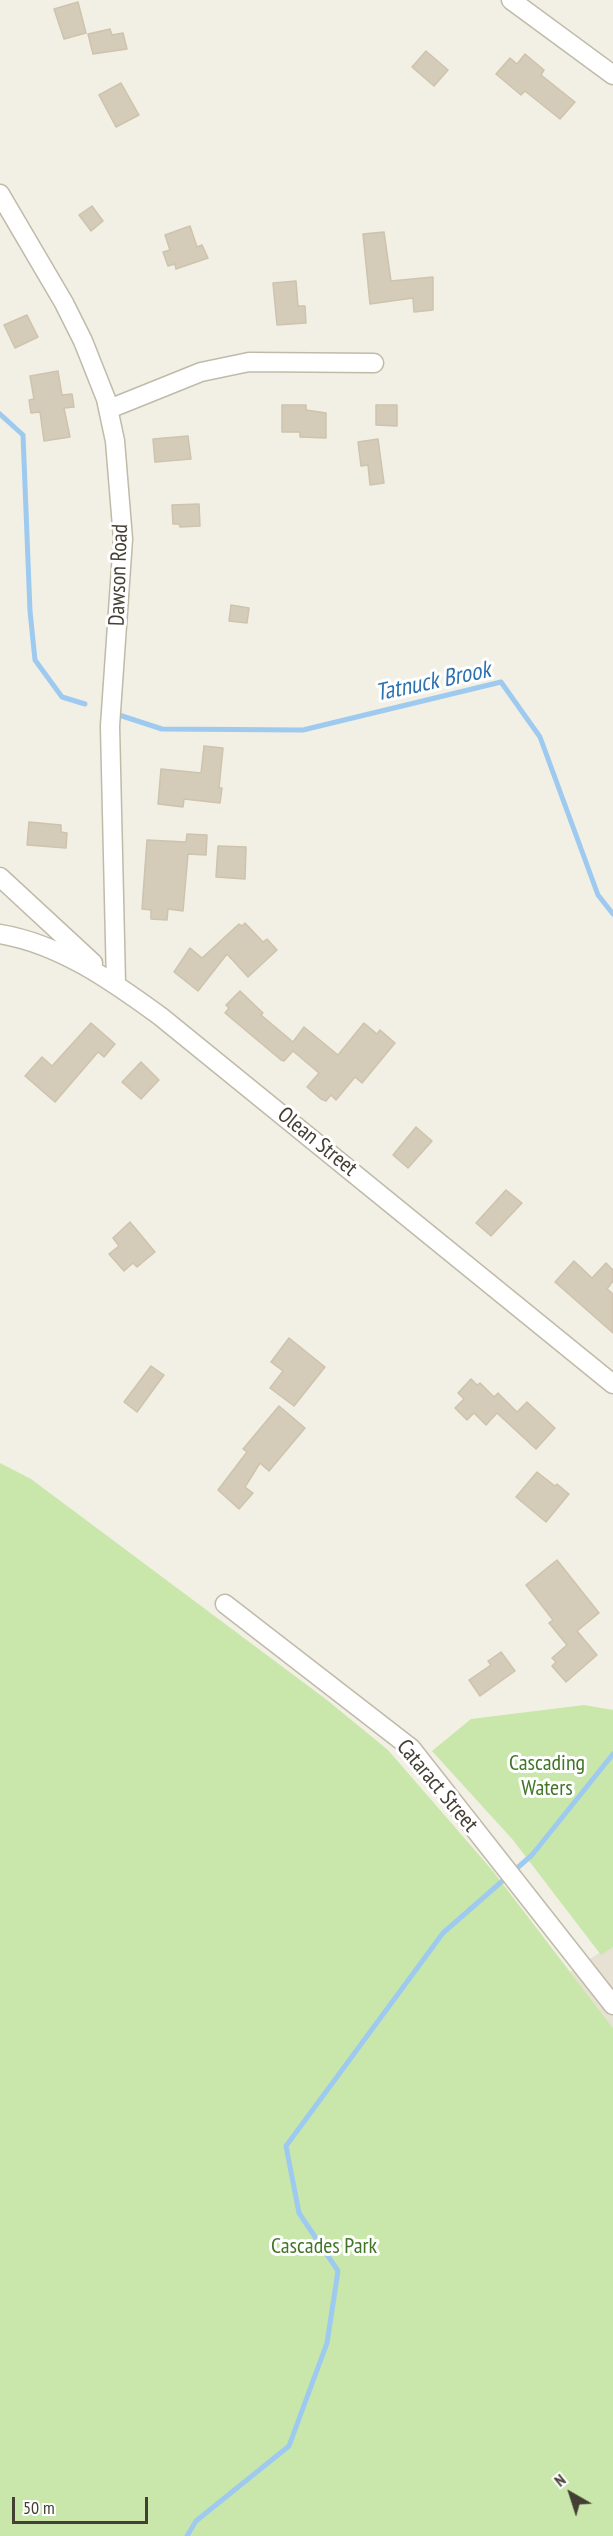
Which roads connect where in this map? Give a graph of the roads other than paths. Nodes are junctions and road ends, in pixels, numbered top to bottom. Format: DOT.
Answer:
graph roads {
  1 [pos="511,0"];
  2 [pos="613,75"];
  3 [pos="0,194"];
  4 [pos="374,363"];
  5 [pos="109,409"];
  6 [pos="0,877"];
  7 [pos="0,934"];
  8 [pos="116,984"];
  9 [pos="613,1384"];
  10 [pos="225,1604"];
  11 [pos="613,2005"];
  1 -- 2 [label="street"];
  3 -- 5 [label="street, Dawson Road"];
  4 -- 5 [label="street"];
  5 -- 8 [label="street, Dawson Road"];
  6 -- 8 [label="street"];
  7 -- 8 [label="street, Olean Street"];
  8 -- 9 [label="street, Olean Street"];
  10 -- 11 [label="street, Cataract Street"];
}
